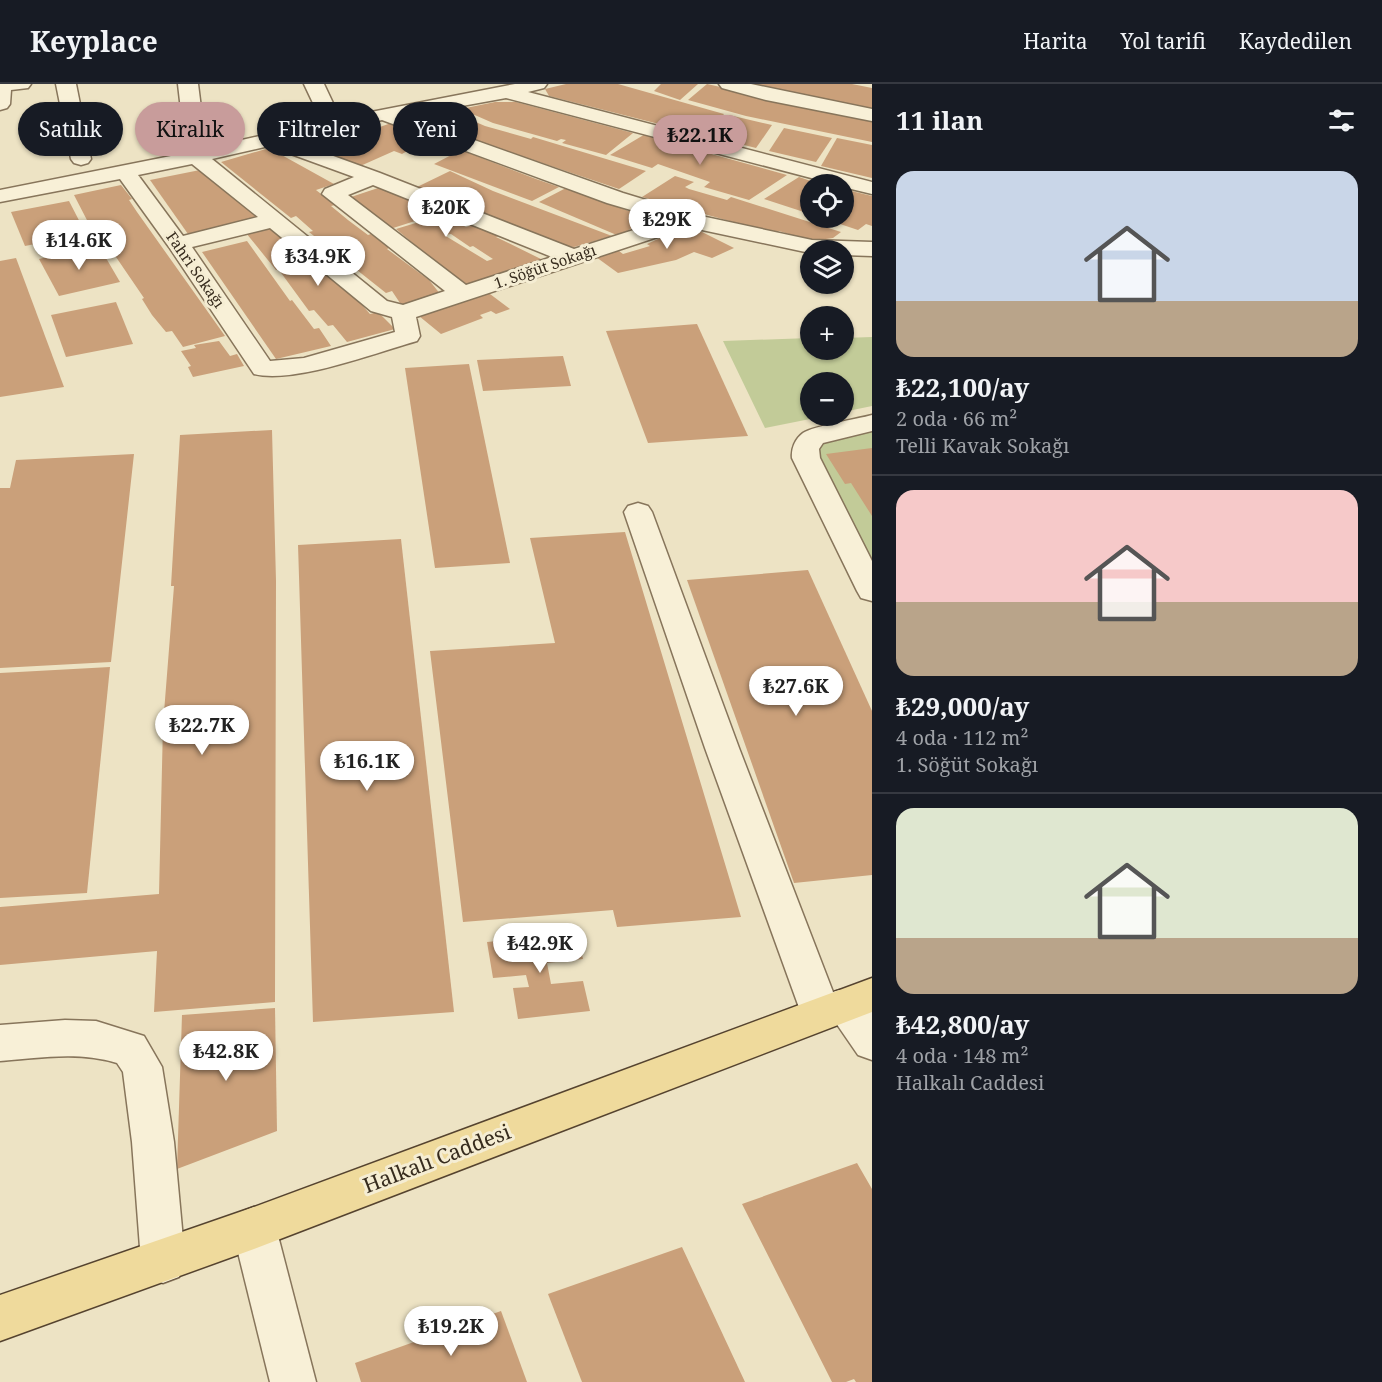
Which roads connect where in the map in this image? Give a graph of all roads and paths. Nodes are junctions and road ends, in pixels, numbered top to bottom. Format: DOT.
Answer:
graph roads {
  1 [pos="21,84"];
  2 [pos="66,84"];
  3 [pos="188,84"];
  4 [pos="314,84"];
  5 [pos="537,84"];
  6 [pos="729,84"];
  7 [pos="506,92"];
  8 [pos="323,102"];
  9 [pos="0,104"];
  10 [pos="384,114"];
  11 [pos="381,115"];
  12 [pos="872,116"];
  13 [pos="257,143"];
  14 [pos="315,156"];
  15 [pos="197,157"];
  16 [pos="81,159"];
  17 [pos="125,172"];
  18 [pos="0,174"];
  19 [pos="373,177"];
  20 [pos="872,188"];
  21 [pos="0,196"];
  22 [pos="274,220"];
  23 [pos="687,220"];
  24 [pos="178,244"];
  25 [pos="872,249"];
  26 [pos="573,257"];
  27 [pos="463,294"];
  28 [pos="402,313"];
  29 [pos="872,423"];
  30 [pos="638,512"];
  31 [pos="872,591"];
  32 [pos="846,1005"];
  33 [pos="872,1042"];
  34 [pos="0,1043"];
  35 [pos="254,1228"];
  36 [pos="163,1261"];
  37 [pos="0,1318"];
  38 [pos="294,1382"];
  1 -- 9 [label="street"];
  2 -- 16 [label="street"];
  3 -- 15 [label="street"];
  4 -- 8 [label="street"];
  5 -- 7 [label="street"];
  6 -- 12 [label="street"];
  7 -- 10 [label="street"];
  7 -- 20 [label="street"];
  10 -- 11 [label="street"];
  10 -- 23 [label="street"];
  13 -- 15 [label="street"];
  14 -- 19 [label="street"];
  15 -- 17 [label="street"];
  15 -- 22 [label="street"];
  17 -- 21 [label="street"];
  17 -- 24 [label="street, Fahri Sokağı"];
  18 -- 21 [label="street"];
  19 -- 26 [label="street"];
  19 -- 27 [label="street"];
  22 -- 24 [label="street"];
  22 -- 28 [label="street"];
  23 -- 25 [label="street"];
  23 -- 26 [label="street, 1. Söğüt Sokağı"];
  24 -- 28 [label="street, Fahri Sokağı"];
  26 -- 27 [label="street, 1. Söğüt Sokağı"];
  27 -- 28 [label="street, 1. Söğüt Sokağı"];
  29 -- 31 [label="street"];
  30 -- 32 [label="street"];
  32 -- 33 [label="street"];
  32 -- 35 [label="main road, Halkalı Caddesi"];
  34 -- 36 [label="street"];
  35 -- 36 [label="main road, Halkalı Caddesi"];
  35 -- 38 [label="street"];
  36 -- 37 [label="main road, Halkalı Caddesi"];
}
